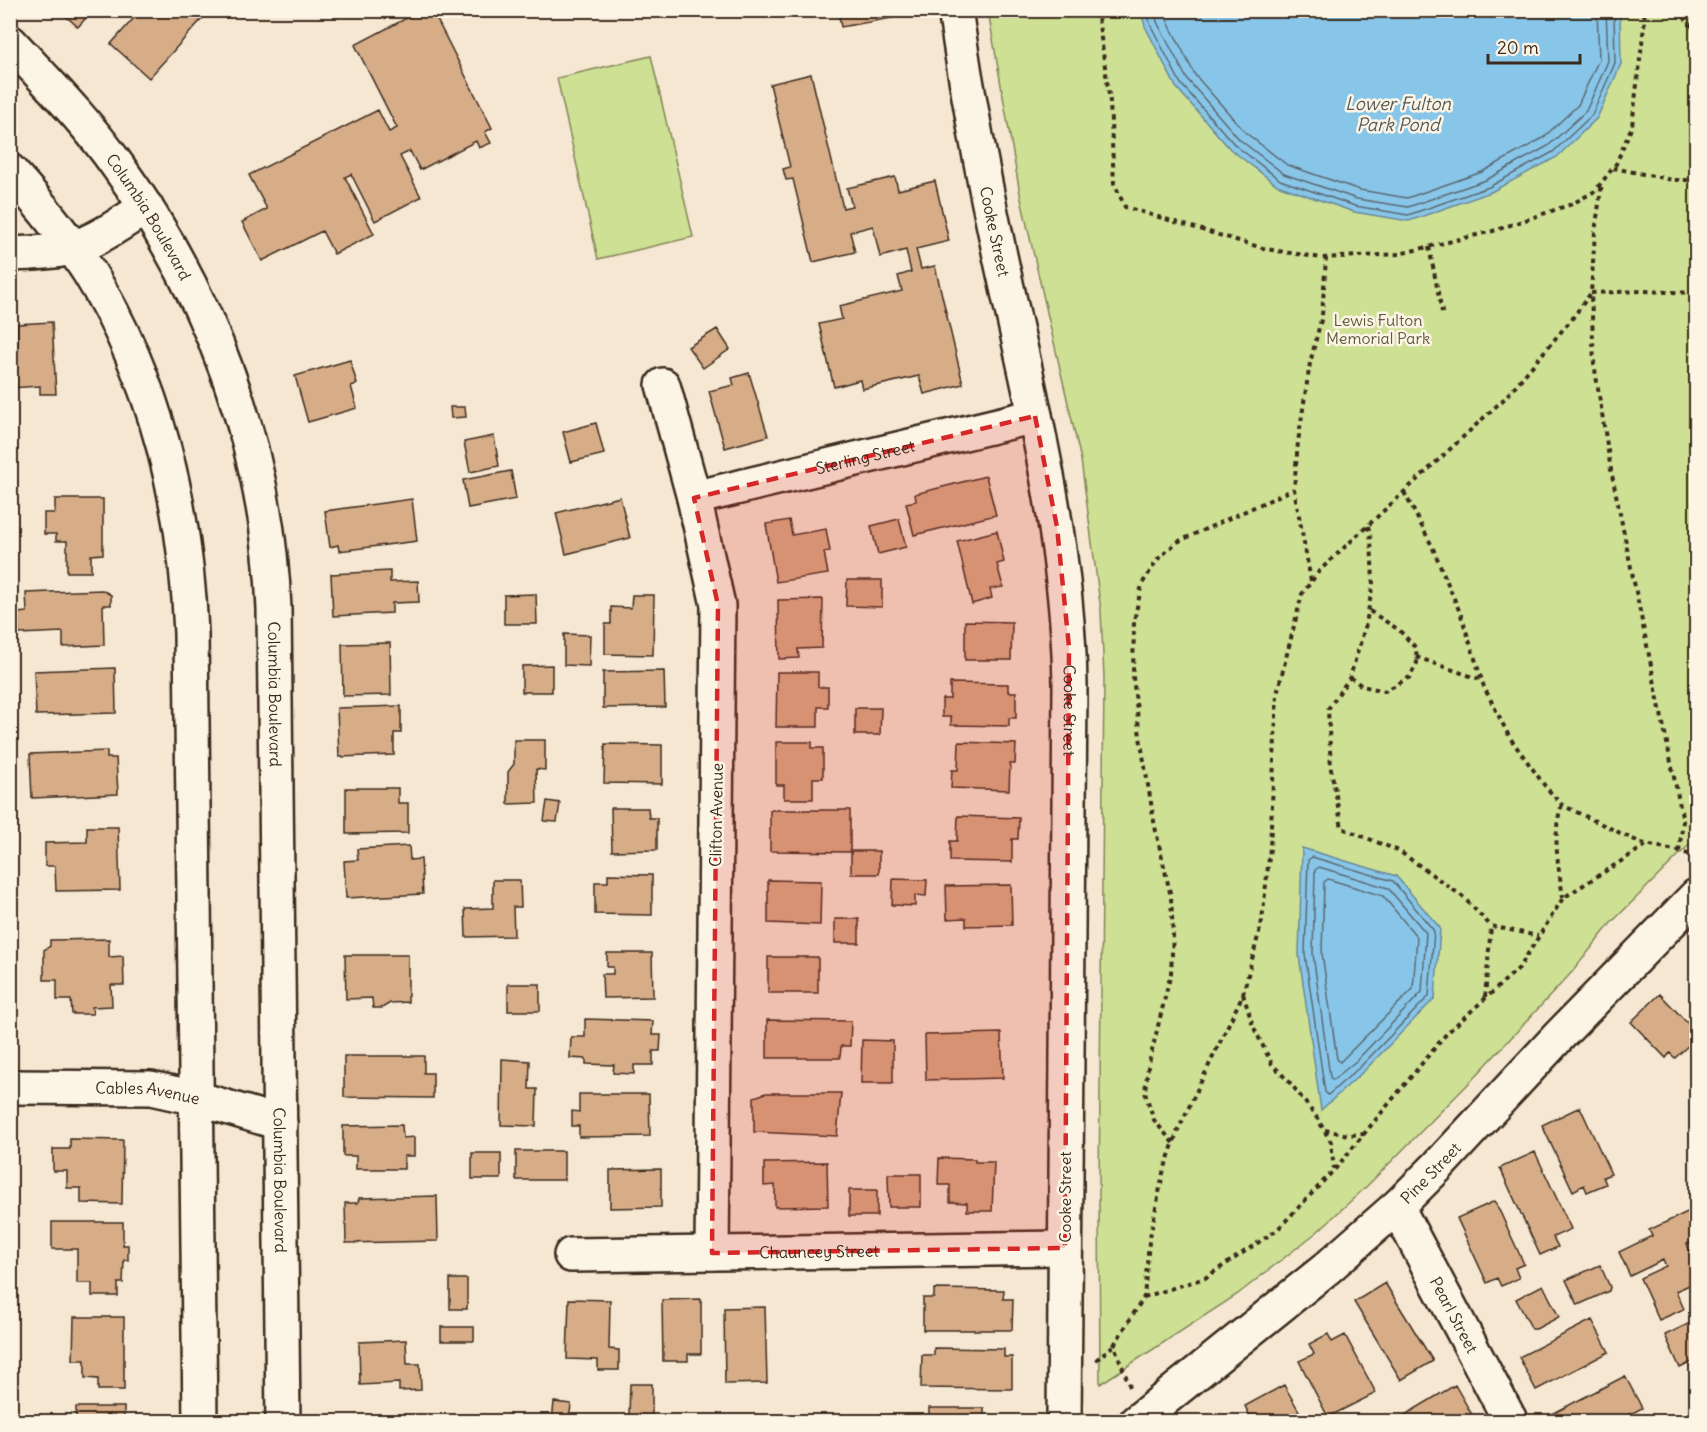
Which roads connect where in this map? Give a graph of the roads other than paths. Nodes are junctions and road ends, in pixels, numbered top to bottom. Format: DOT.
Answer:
graph roads {
  1 [pos="955,10"];
  2 [pos="10,42"];
  3 [pos="10,171"];
  4 [pos="146,207"];
  5 [pos="72,248"];
  6 [pos="10,254"];
  7 [pos="663,385"];
  8 [pos="1035,416"];
  9 [pos="694,498"];
  10 [pos="1696,896"];
  11 [pos="10,1087"];
  12 [pos="196,1098"];
  13 [pos="280,1123"];
  14 [pos="1397,1207"];
  15 [pos="1065,1248"];
  16 [pos="712,1253"];
  17 [pos="571,1255"];
  18 [pos="200,1422"];
  19 [pos="283,1422"];
  20 [pos="1064,1422"];
  21 [pos="1136,1422"];
  22 [pos="1511,1422"];
  1 -- 8 [label="street, Cooke Street"];
  2 -- 4 [label="street, Columbia Boulevard"];
  3 -- 5 [label="street"];
  4 -- 5 [label="street"];
  4 -- 13 [label="street, Columbia Boulevard"];
  5 -- 6 [label="street"];
  5 -- 12 [label="street"];
  7 -- 9 [label="street, Clifton Avenue"];
  8 -- 9 [label="street, Sterling Street"];
  8 -- 15 [label="street, Cooke Street"];
  9 -- 16 [label="street, Clifton Avenue"];
  10 -- 14 [label="street, Pine Street"];
  11 -- 12 [label="street, Cables Avenue"];
  12 -- 13 [label="street, Cables Avenue"];
  12 -- 18 [label="street"];
  13 -- 19 [label="street, Columbia Boulevard"];
  14 -- 21 [label="street, Pine Street"];
  14 -- 22 [label="street, Pearl Street"];
  15 -- 16 [label="street, Chauncey Street"];
  15 -- 20 [label="street, Cooke Street"];
  16 -- 17 [label="street, Chauncey Street"];
}
